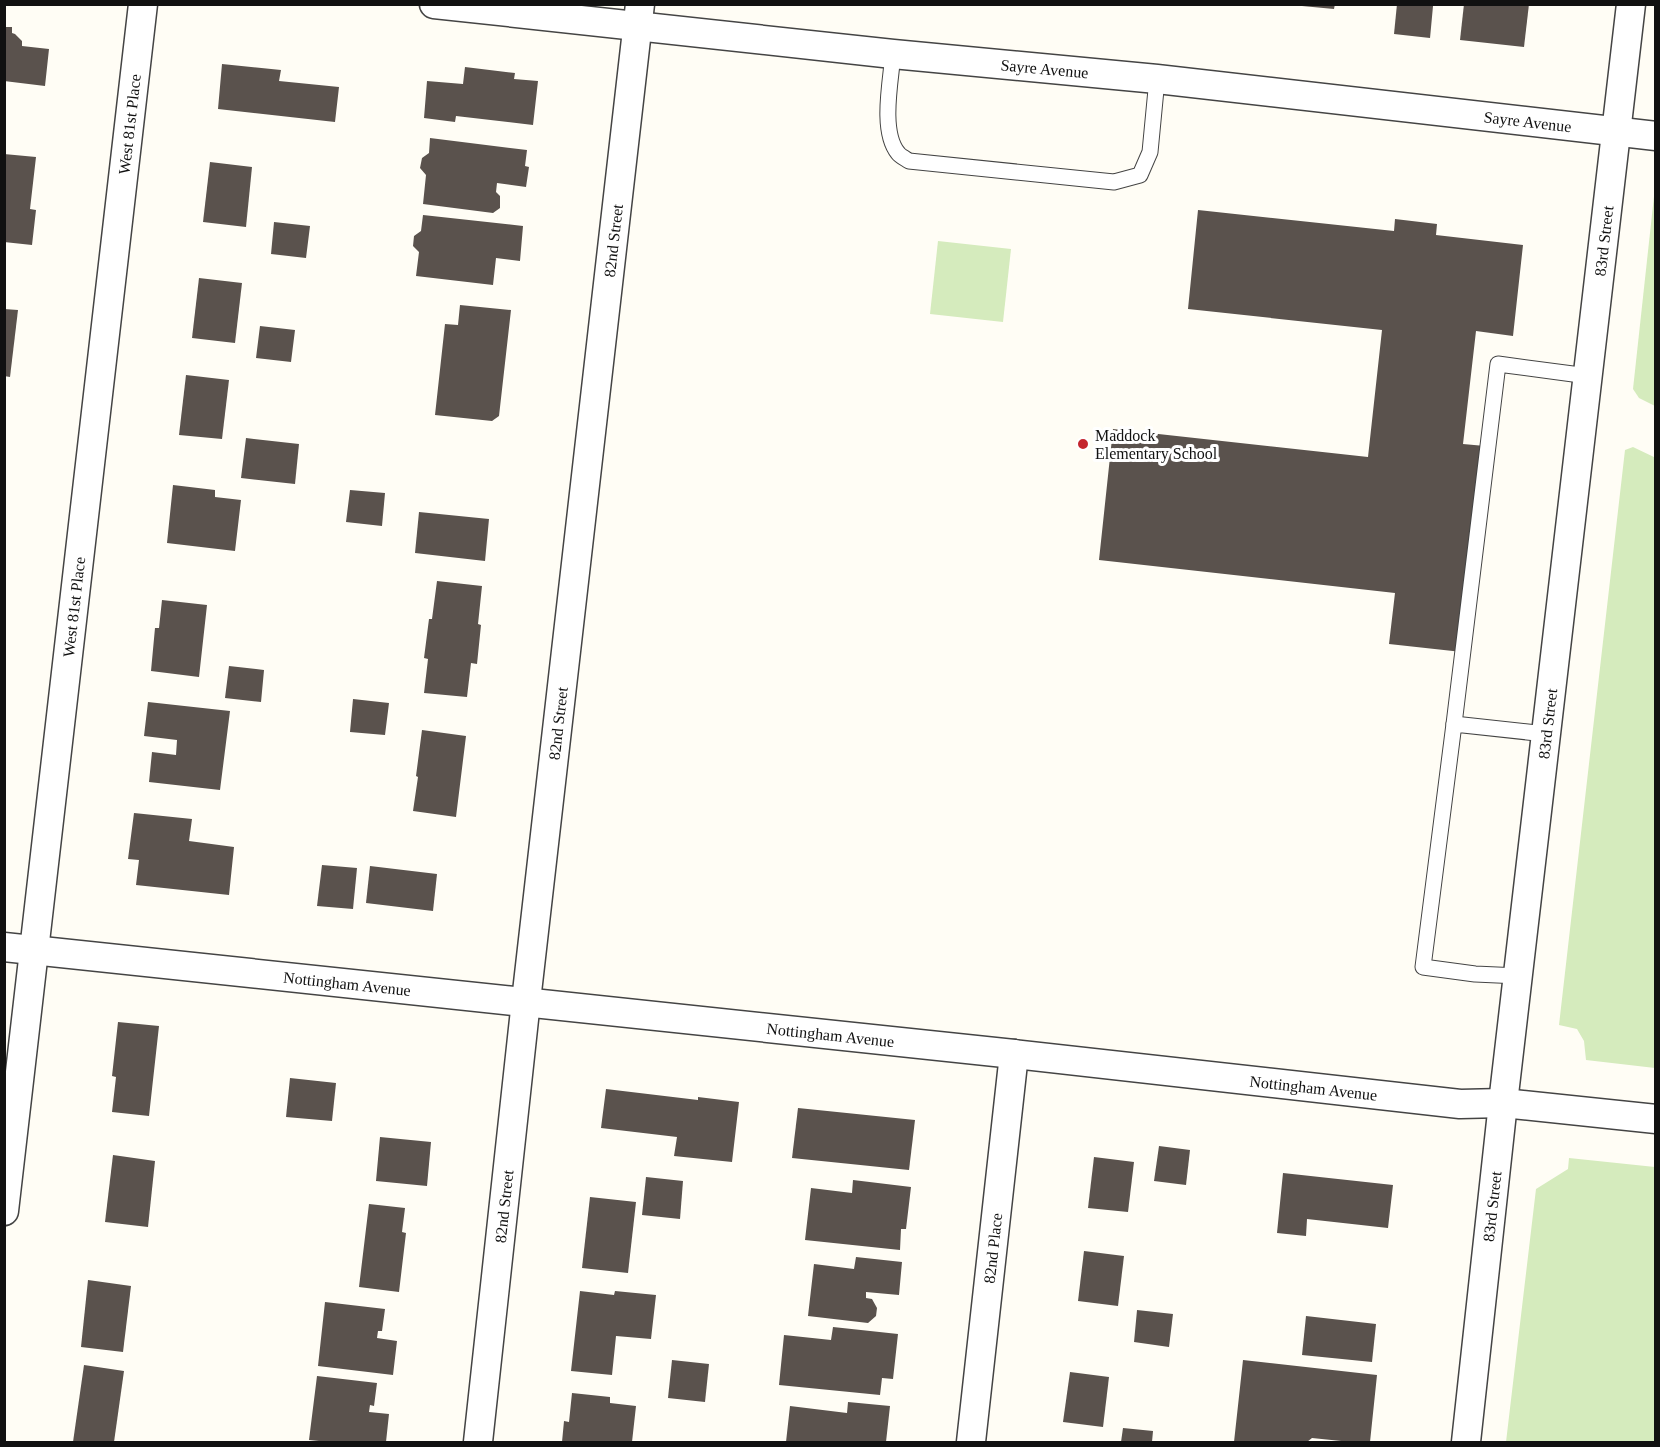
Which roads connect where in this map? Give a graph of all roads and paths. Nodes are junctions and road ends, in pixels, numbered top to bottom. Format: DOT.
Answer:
graph roads {
  1 [pos="143,4"];
  2 [pos="434,4"];
  3 [pos="1631,4"];
  4 [pos="638,15"];
  5 [pos="893,54"];
  6 [pos="1157,79"];
  7 [pos="1617,132"];
  8 [pos="1656,136"];
  9 [pos="1588,376"];
  10 [pos="1454,724"];
  11 [pos="1546,734"];
  12 [pos="4,947"];
  13 [pos="34,950"];
  14 [pos="1519,976"];
  15 [pos="526,1001"];
  16 [pos="1014,1054"];
  17 [pos="1503,1103"];
  18 [pos="1656,1119"];
  19 [pos="4,1211"];
  20 [pos="478,1443"];
  21 [pos="971,1443"];
  22 [pos="1466,1443"];
  1 -- 13 [label="street, West 81st Place"];
  2 -- 4 [label="street, Sayre Avenue"];
  3 -- 7 [label="street, 83rd Street"];
  4 -- 5 [label="street, Sayre Avenue"];
  4 -- 15 [label="street, 82nd Street"];
  5 -- 6 [label="street, Sayre Avenue"];
  5 -- 6 [label="lane"];
  6 -- 7 [label="street, Sayre Avenue"];
  7 -- 8 [label="street, Sayre Avenue"];
  7 -- 9 [label="street, 83rd Street"];
  9 -- 10 [label="lane"];
  9 -- 11 [label="street, 83rd Street"];
  10 -- 11 [label="lane"];
  10 -- 14 [label="lane"];
  11 -- 14 [label="street, 83rd Street"];
  12 -- 13 [label="street, Nottingham Avenue"];
  13 -- 15 [label="street, Nottingham Avenue"];
  13 -- 19 [label="street, West 81st Place"];
  14 -- 17 [label="street, 83rd Street"];
  15 -- 16 [label="street, Nottingham Avenue"];
  15 -- 20 [label="street, 82nd Street"];
  16 -- 17 [label="street, Nottingham Avenue"];
  16 -- 21 [label="street, 82nd Place"];
  17 -- 18 [label="street, Nottingham Avenue"];
  17 -- 22 [label="street, 83rd Street"];
}
